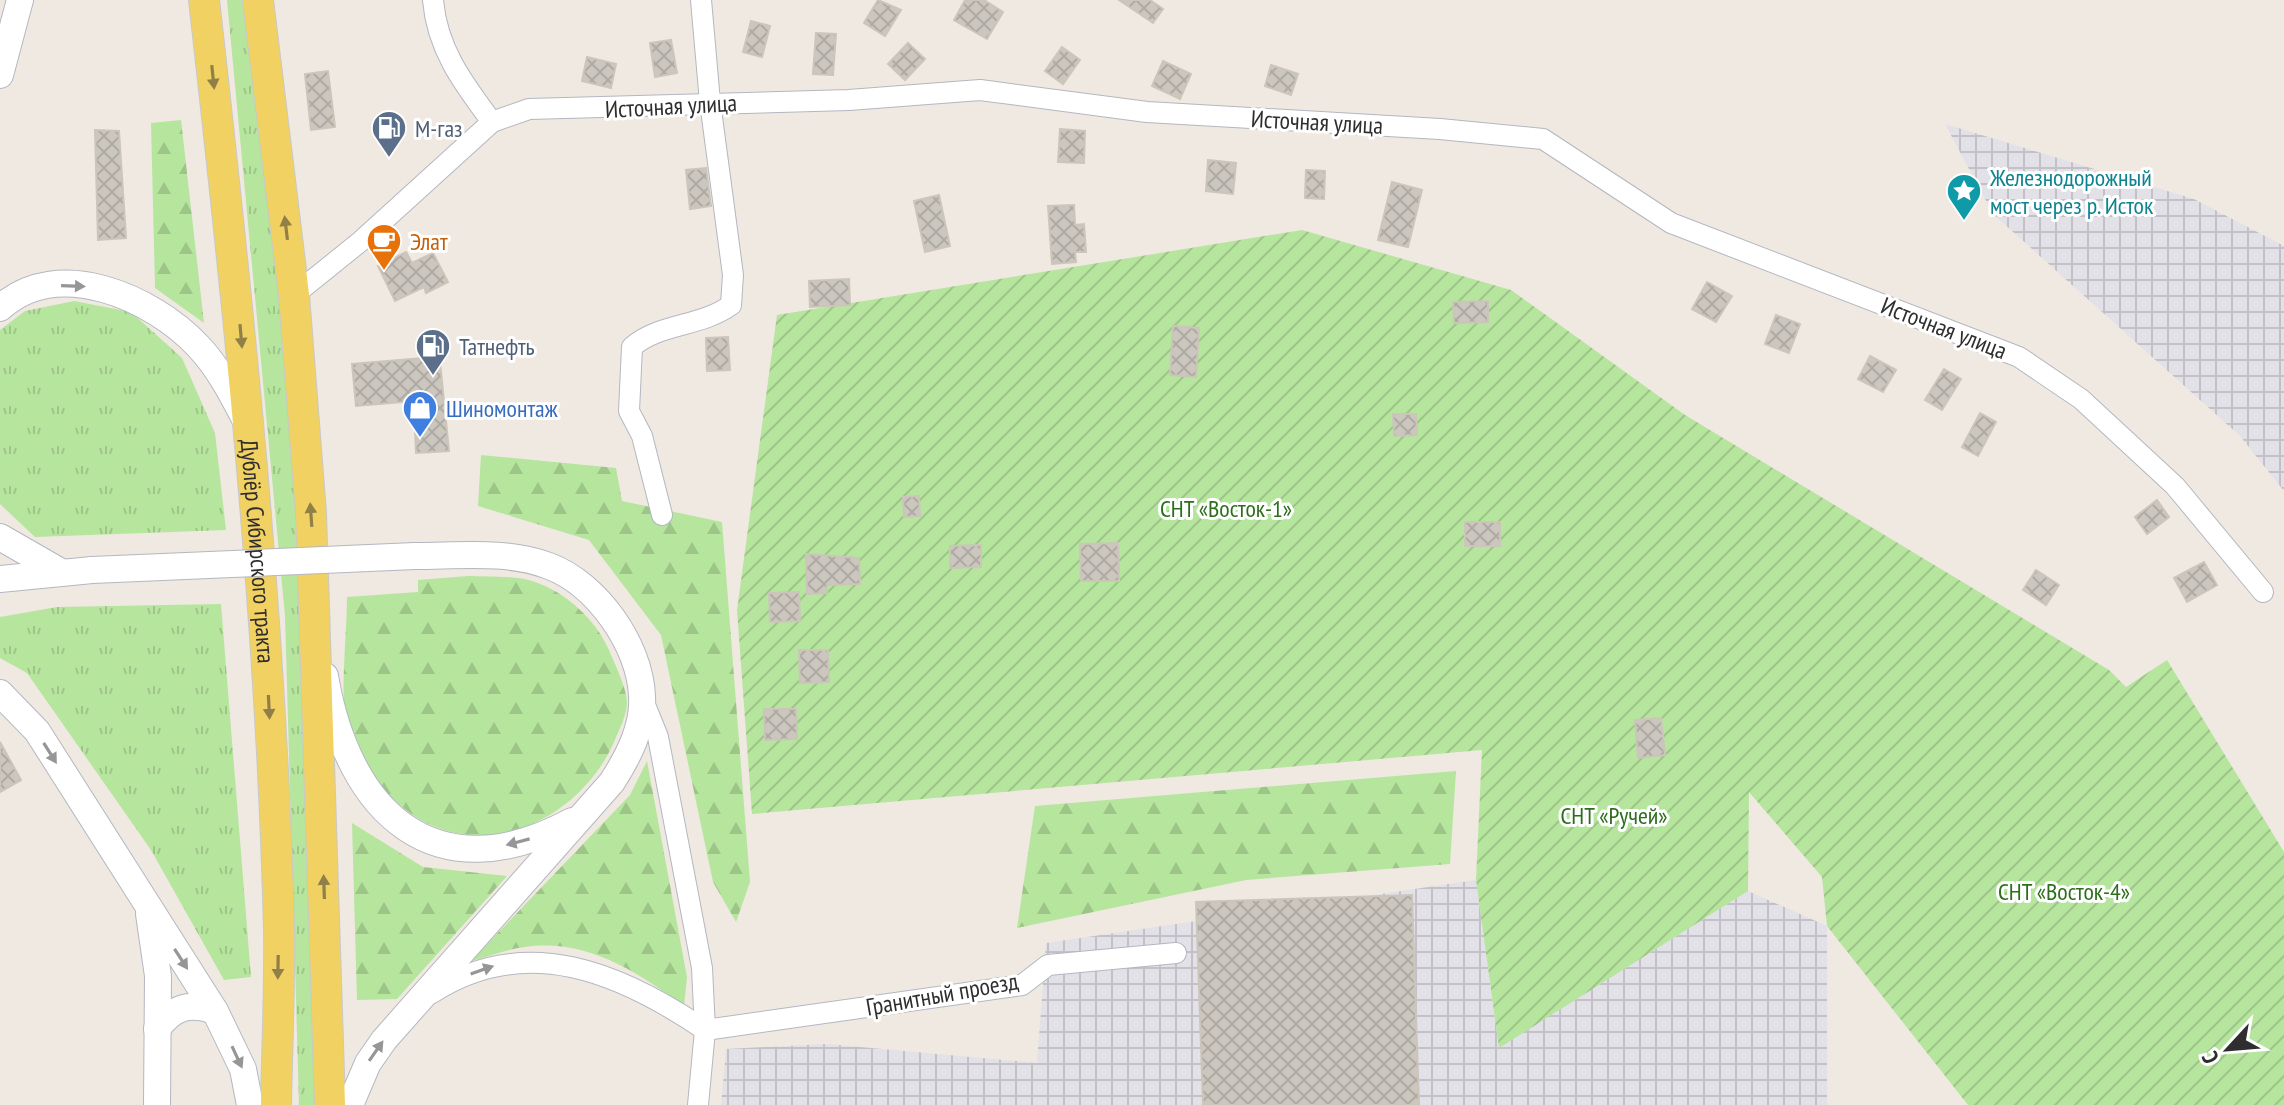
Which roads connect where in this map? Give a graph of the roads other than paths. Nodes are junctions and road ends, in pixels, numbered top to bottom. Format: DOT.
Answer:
graph roads {
  1 [pos="20,0"];
  2 [pos="204,0"];
  3 [pos="258,0"];
  4 [pos="433,0"];
  5 [pos="701,0"];
  6 [pos="0,75"];
  7 [pos="710,102"];
  8 [pos="484,128"];
  9 [pos="294,295"];
  10 [pos="0,308"];
  11 [pos="249,427"];
  12 [pos="662,515"];
  13 [pos="0,537"];
  14 [pos="61,572"];
  15 [pos="0,579"];
  16 [pos="2263,592"];
  17 [pos="315,604"];
  18 [pos="0,693"];
  19 [pos="642,698"];
  20 [pos="588,810"];
  21 [pos="148,907"];
  22 [pos="1176,953"];
  23 [pos="413,1005"];
  24 [pos="215,1011"];
  25 [pos="157,1029"];
  26 [pos="705,1030"];
  27 [pos="157,1105"];
  28 [pos="250,1105"];
  29 [pos="276,1105"];
  30 [pos="330,1105"];
  31 [pos="350,1105"];
  32 [pos="698,1105"];
  1 -- 6 [label="main road"];
  2 -- 11 [label="main road, Дублёр Сибирского тракта, one-way"];
  9 -- 3 [label="main road, one-way"];
  4 -- 8 [label="street"];
  5 -- 7 [label="street"];
  7 -- 8 [label="street, Источная улица"];
  7 -- 12 [label="street"];
  7 -- 16 [label="street, Источная улица"];
  8 -- 9 [label="street, Источная улица"];
  17 -- 9 [label="main road, one-way"];
  10 -- 11 [label="main road, one-way"];
  11 -- 29 [label="main road, Дублёр Сибирского тракта, one-way"];
  13 -- 14 [label="main road"];
  14 -- 15 [label="main road"];
  14 -- 19 [label="main road, bridge"];
  20 -- 17 [label="main road, one-way"];
  30 -- 17 [label="main road, one-way"];
  18 -- 21 [label="main road, one-way"];
  19 -- 20 [label="main road"];
  19 -- 26 [label="street"];
  20 -- 23 [label="main road"];
  21 -- 24 [label="main road, one-way"];
  21 -- 25 [label="main road"];
  22 -- 26 [label="street, Гранитный проезд"];
  23 -- 26 [label="street, one-way"];
  31 -- 23 [label="main road, one-way"];
  24 -- 25 [label="main road"];
  24 -- 28 [label="main road, one-way"];
  25 -- 27 [label="main road"];
  26 -- 32 [label="street"];
}
